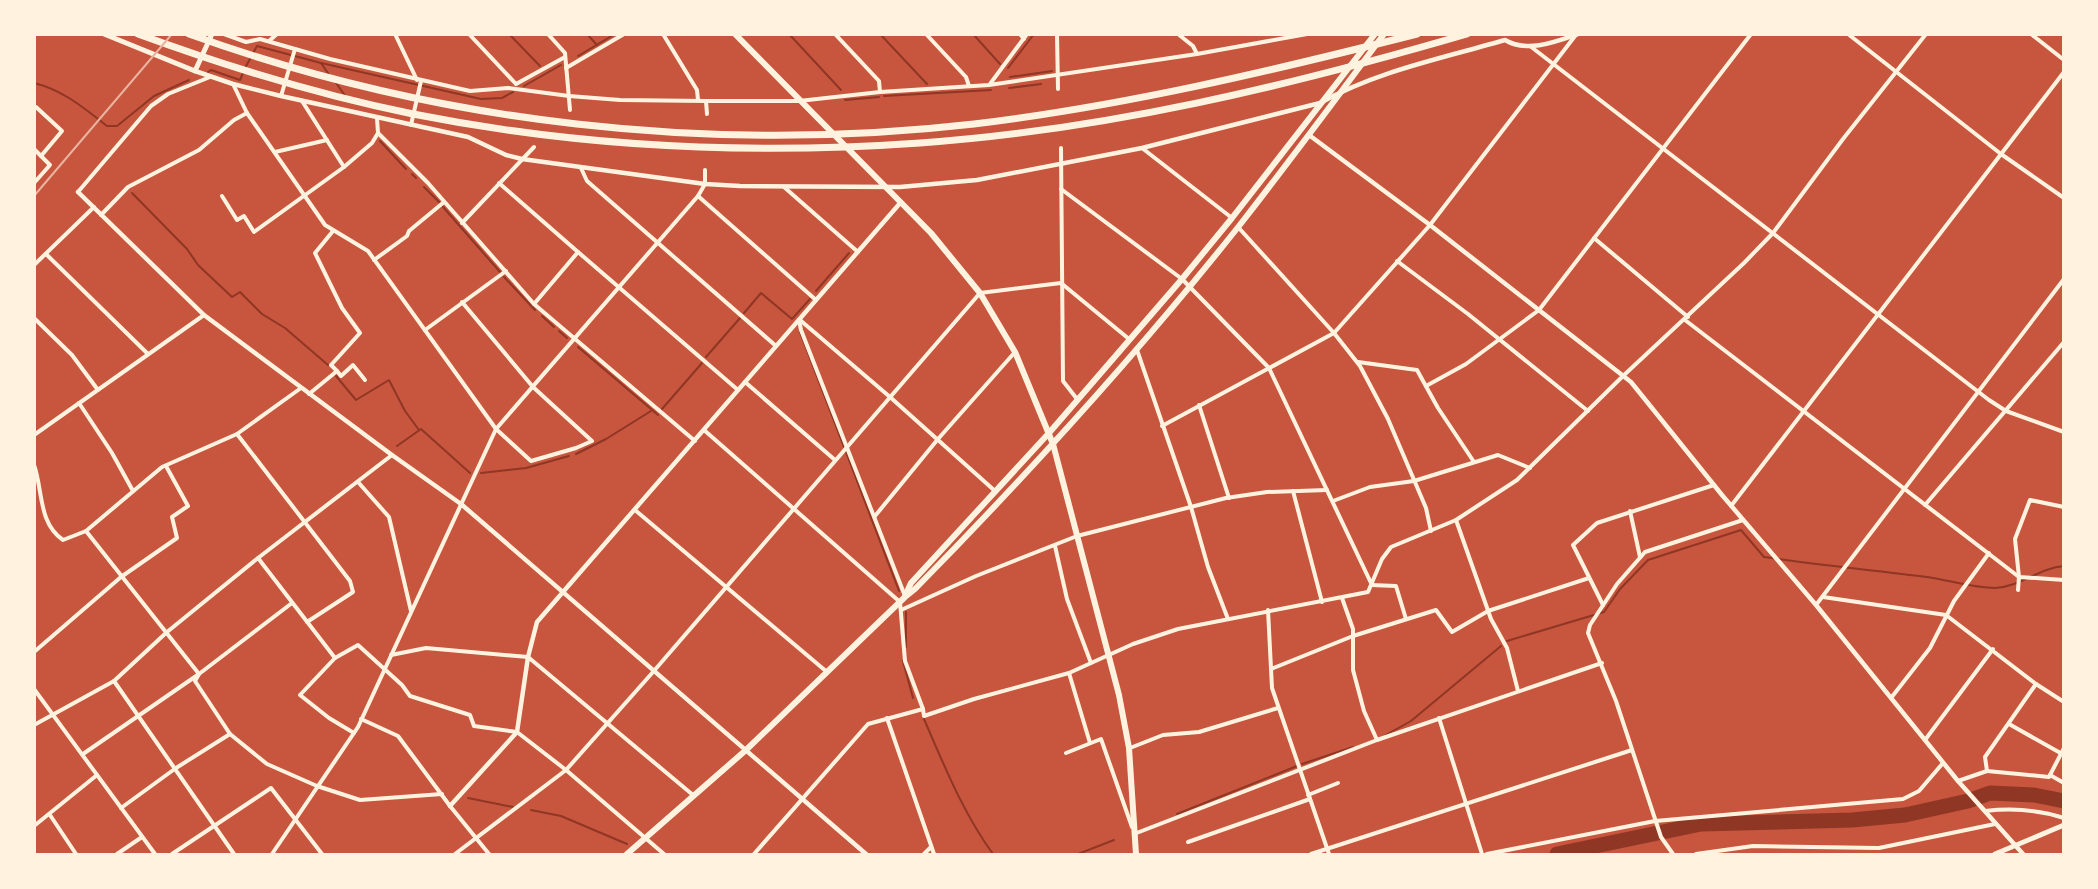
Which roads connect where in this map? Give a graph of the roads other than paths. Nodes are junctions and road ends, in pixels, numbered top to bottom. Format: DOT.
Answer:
graph roads {
  1 [pos="104,34"];
  2 [pos="138,34"];
  3 [pos="189,34"];
  4 [pos="212,34"];
  5 [pos="224,34"];
  6 [pos="277,34"];
  7 [pos="395,34"];
  8 [pos="469,34"];
  9 [pos="548,34"];
  10 [pos="624,34"];
  11 [pos="663,34"];
  12 [pos="735,34"];
  13 [pos="835,34"];
  14 [pos="927,34"];
  15 [pos="1020,34"];
  16 [pos="1027,34"];
  17 [pos="1057,34"];
  18 [pos="1178,34"];
  19 [pos="1307,34"];
  20 [pos="1340,34"];
  21 [pos="1355,34"];
  22 [pos="1374,34"];
  23 [pos="1384,34"];
  24 [pos="1417,34"];
  25 [pos="1467,34"];
  26 [pos="1751,34"];
  27 [pos="1848,34"];
  28 [pos="1926,34"];
  29 [pos="2031,34"];
  30 [pos="1577,35"];
  31 [pos="1504,37"];
  32 [pos="1024,39"];
  33 [pos="269,42"];
  34 [pos="1530,46"];
  35 [pos="294,51"];
  36 [pos="1197,54"];
  37 [pos="565,57"];
  38 [pos="2064,60"];
  39 [pos="1554,64"];
  40 [pos="566,68"];
  41 [pos="195,71"];
  42 [pos="2064,72"];
  43 [pos="1897,73"];
  44 [pos="1059,76"];
  45 [pos="210,77"];
  46 [pos="233,84"];
  47 [pos="419,84"];
  48 [pos="516,84"];
  49 [pos="989,85"];
  50 [pos="969,86"];
  51 [pos="508,87"];
  52 [pos="1058,89"];
  53 [pos="1343,90"];
  54 [pos="880,92"];
  55 [pos="281,96"];
  56 [pos="569,96"];
  57 [pos="698,100"];
  58 [pos="302,101"];
  59 [pos="706,101"];
  60 [pos="799,101"];
  61 [pos="1320,103"];
  62 [pos="34,109"];
  63 [pos="570,110"];
  64 [pos="247,113"];
  65 [pos="707,114"];
  66 [pos="376,118"];
  67 [pos="411,125"];
  68 [pos="378,133"];
  69 [pos="1309,135"];
  70 [pos="327,140"];
  71 [pos="534,147"];
  72 [pos="1060,148"];
  73 [pos="1142,148"];
  74 [pos="34,149"];
  75 [pos="1663,150"];
  76 [pos="274,152"];
  77 [pos="2001,154"];
  78 [pos="41,156"];
  79 [pos="522,159"];
  80 [pos="1061,164"];
  81 [pos="344,167"];
  82 [pos="581,168"];
  83 [pos="705,170"];
  84 [pos="34,183"];
  85 [pos="499,183"];
  86 [pos="705,184"];
  87 [pos="883,186"];
  88 [pos="784,187"];
  89 [pos="1061,189"];
  90 [pos="78,192"];
  91 [pos="222,196"];
  92 [pos="304,196"];
  93 [pos="698,196"];
  94 [pos="2064,198"];
  95 [pos="444,202"];
  96 [pos="901,202"];
  97 [pos="94,207"];
  98 [pos="101,215"];
  99 [pos="1232,218"];
  100 [pos="462,223"];
  101 [pos="1430,225"];
  102 [pos="1238,227"];
  103 [pos="333,231"];
  104 [pos="1773,233"];
  105 [pos="1594,238"];
  106 [pos="657,243"];
  107 [pos="578,252"];
  108 [pos="858,252"];
  109 [pos="46,254"];
  110 [pos="374,260"];
  111 [pos="1397,261"];
  112 [pos="34,265"];
  113 [pos="506,271"];
  114 [pos="1182,279"];
  115 [pos="2064,279"];
  116 [pos="1061,283"];
  117 [pos="1190,286"];
  118 [pos="619,287"];
  119 [pos="980,293"];
  120 [pos="816,300"];
  121 [pos="462,302"];
  122 [pos="534,303"];
  123 [pos="1539,310"];
  124 [pos="1878,314"];
  125 [pos="204,315"];
  126 [pos="34,318"];
  127 [pos="1686,318"];
  128 [pos="799,320"];
  129 [pos="425,330"];
  130 [pos="1334,333"];
  131 [pos="575,338"];
  132 [pos="1129,339"];
  133 [pos="1500,340"];
  134 [pos="2064,342"];
  135 [pos="776,346"];
  136 [pos="1136,349"];
  137 [pos="1015,352"];
  138 [pos="148,354"];
  139 [pos="1357,362"];
  140 [pos="1269,368"];
  141 [pos="337,371"];
  142 [pos="1623,376"];
  143 [pos="365,380"];
  144 [pos="746,382"];
  145 [pos="1426,386"];
  146 [pos="533,387"];
  147 [pos="301,388"];
  148 [pos="98,390"];
  149 [pos="738,390"];
  150 [pos="1977,391"];
  151 [pos="309,394"];
  152 [pos="890,397"];
  153 [pos="1077,399"];
  154 [pos="79,403"];
  155 [pos="1199,405"];
  156 [pos="1588,411"];
  157 [pos="1803,411"];
  158 [pos="2006,411"];
  159 [pos="1162,426"];
  160 [pos="496,429"];
  161 [pos="704,430"];
  162 [pos="2064,432"];
  163 [pos="1049,433"];
  164 [pos="237,434"];
  165 [pos="34,435"];
  166 [pos="938,439"];
  167 [pos="695,441"];
  168 [pos="1053,444"];
  169 [pos="847,447"];
  170 [pos="392,455"];
  171 [pos="835,460"];
  172 [pos="1474,462"];
  173 [pos="34,465"];
  174 [pos="166,466"];
  175 [pos="1530,468"];
  176 [pos="1414,481"];
  177 [pos="358,482"];
  178 [pos="1714,485"];
  179 [pos="1904,488"];
  180 [pos="1328,490"];
  181 [pos="133,491"];
  182 [pos="995,491"];
  183 [pos="1293,491"];
  184 [pos="1229,498"];
  185 [pos="1333,501"];
  186 [pos="461,504"];
  187 [pos="1925,505"];
  188 [pos="1731,506"];
  189 [pos="1191,507"];
  190 [pos="2064,507"];
  191 [pos="794,508"];
  192 [pos="635,510"];
  193 [pos="1630,511"];
  194 [pos="875,517"];
  195 [pos="1456,520"];
  196 [pos="1743,520"];
  197 [pos="305,524"];
  198 [pos="86,531"];
  199 [pos="1431,531"];
  200 [pos="1077,536"];
  201 [pos="1055,546"];
  202 [pos="1989,553"];
  203 [pos="258,558"];
  204 [pos="1640,558"];
  205 [pos="121,577"];
  206 [pos="2019,577"];
  207 [pos="1589,578"];
  208 [pos="2064,580"];
  209 [pos="1371,584"];
  210 [pos="725,587"];
  211 [pos="2018,590"];
  212 [pos="563,593"];
  213 [pos="1822,597"];
  214 [pos="1342,598"];
  215 [pos="902,599"];
  216 [pos="1322,602"];
  217 [pos="292,603"];
  218 [pos="1816,605"];
  219 [pos="1603,606"];
  220 [pos="901,610"];
  221 [pos="1268,610"];
  222 [pos="1488,611"];
  223 [pos="411,612"];
  224 [pos="1946,615"];
  225 [pos="1228,619"];
  226 [pos="1406,619"];
  227 [pos="307,622"];
  228 [pos="167,632"];
  229 [pos="1353,636"];
  230 [pos="1993,649"];
  231 [pos="34,652"];
  232 [pos="391,655"];
  233 [pos="1108,656"];
  234 [pos="528,657"];
  235 [pos="335,658"];
  236 [pos="1091,663"];
  237 [pos="1602,663"];
  238 [pos="1271,669"];
  239 [pos="384,670"];
  240 [pos="653,672"];
  241 [pos="827,672"];
  242 [pos="199,674"];
  243 [pos="1069,674"];
  244 [pos="114,681"];
  245 [pos="2036,684"];
  246 [pos="34,689"];
  247 [pos="1518,691"];
  248 [pos="1891,699"];
  249 [pos="2064,702"];
  250 [pos="1278,708"];
  251 [pos="922,709"];
  252 [pos="54,715"];
  253 [pos="140,716"];
  254 [pos="886,718"];
  255 [pos="1439,718"];
  256 [pos="361,719"];
  257 [pos="608,723"];
  258 [pos="2008,724"];
  259 [pos="34,725"];
  260 [pos="517,732"];
  261 [pos="354,733"];
  262 [pos="230,734"];
  263 [pos="1377,740"];
  264 [pos="1925,740"];
  265 [pos="1090,743"];
  266 [pos="1129,748"];
  267 [pos="2064,748"];
  268 [pos="746,750"];
  269 [pos="1632,750"];
  270 [pos="1066,753"];
  271 [pos="83,754"];
  272 [pos="2062,755"];
  273 [pos="1943,763"];
  274 [pos="176,768"];
  275 [pos="1299,769"];
  276 [pos="566,770"];
  277 [pos="1987,771"];
  278 [pos="97,775"];
  279 [pos="2050,775"];
  280 [pos="1958,781"];
  281 [pos="1338,783"];
  282 [pos="2064,783"];
  283 [pos="317,786"];
  284 [pos="442,794"];
  285 [pos="694,796"];
  286 [pos="1309,797"];
  287 [pos="804,799"];
  288 [pos="1466,803"];
  289 [pos="450,807"];
  290 [pos="121,808"];
  291 [pos="1984,811"];
  292 [pos="50,815"];
  293 [pos="295,818"];
  294 [pos="2064,818"];
  295 [pos="1655,820"];
  296 [pos="1995,824"];
  297 [pos="214,825"];
  298 [pos="2064,825"];
  299 [pos="34,826"];
  300 [pos="1135,835"];
  301 [pos="142,837"];
  302 [pos="646,838"];
  303 [pos="477,839"];
  304 [pos="1188,842"];
  305 [pos="2015,846"];
  306 [pos="931,847"];
  307 [pos="1879,848"];
  308 [pos="1327,849"];
  309 [pos="76,855"];
  310 [pos="117,855"];
  311 [pos="155,855"];
  312 [pos="172,855"];
  313 [pos="234,855"];
  314 [pos="272,855"];
  315 [pos="322,855"];
  316 [pos="455,855"];
  317 [pos="489,855"];
  318 [pos="627,855"];
  319 [pos="664,855"];
  320 [pos="754,855"];
  321 [pos="866,855"];
  322 [pos="924,855"];
  323 [pos="934,855"];
  324 [pos="1136,855"];
  325 [pos="1311,855"];
  326 [pos="1329,855"];
  327 [pos="1482,855"];
  328 [pos="1487,855"];
  329 [pos="1673,855"];
  330 [pos="1696,855"];
  331 [pos="1878,855"];
  332 [pos="1995,855"];
  333 [pos="2023,855"];
  1 -- 41 [label="main road"];
  2 -- 25 [label="highway"];
  3 -- 24 [label="highway"];
  4 -- 41 [label="main road"];
  5 -- 33 [label="street"];
  6 -- 33 [label="street"];
  7 -- 47 [label="street"];
  8 -- 48 [label="street"];
  9 -- 37 [label="street"];
  10 -- 40 [label="street"];
  11 -- 57 [label="street"];
  12 -- 60 [label="main road"];
  13 -- 54 [label="street"];
  14 -- 50 [label="street"];
  15 -- 32 [label="street"];
  16 -- 32 [label="street"];
  17 -- 44 [label="street"];
  18 -- 36 [label="street"];
  19 -- 36 [label="street"];
  20 -- 21 [label="street"];
  22 -- 61 [label="main road"];
  23 -- 53 [label="main road"];
  26 -- 75 [label="street"];
  27 -- 43 [label="street"];
  28 -- 43 [label="street"];
  29 -- 38 [label="street"];
  30 -- 34 [label="street"];
  30 -- 39 [label="street"];
  31 -- 34 [label="street"];
  31 -- 53 [label="street"];
  32 -- 49 [label="street"];
  33 -- 35 [label="street"];
  34 -- 39 [label="street"];
  35 -- 47 [label="street"];
  35 -- 55 [label="street"];
  36 -- 44 [label="street"];
  37 -- 40 [label="street"];
  37 -- 48 [label="street"];
  39 -- 75 [label="street"];
  39 -- 101 [label="street"];
  40 -- 56 [label="street"];
  41 -- 45 [label="street"];
  42 -- 77 [label="street"];
  43 -- 77 [label="street"];
  43 -- 104 [label="street"];
  44 -- 49 [label="street"];
  44 -- 52 [label="street"];
  45 -- 46 [label="street"];
  45 -- 90 [label="street"];
  46 -- 55 [label="street"];
  46 -- 64 [label="street"];
  47 -- 51 [label="street"];
  47 -- 67 [label="street"];
  48 -- 51 [label="street"];
  49 -- 50 [label="street"];
  50 -- 54 [label="street"];
  51 -- 56 [label="street"];
  53 -- 61 [label="street"];
  53 -- 69 [label="main road"];
  54 -- 60 [label="street"];
  55 -- 58 [label="street"];
  56 -- 57 [label="street"];
  56 -- 63 [label="street"];
  57 -- 59 [label="street"];
  58 -- 66 [label="street"];
  58 -- 70 [label="street"];
  59 -- 60 [label="street"];
  59 -- 65 [label="street"];
  60 -- 87 [label="main road"];
  61 -- 73 [label="street"];
  61 -- 99 [label="main road"];
  62 -- 78 [label="street"];
  64 -- 76 [label="street"];
  64 -- 98 [label="street"];
  66 -- 67 [label="street"];
  66 -- 68 [label="street"];
  67 -- 79 [label="street"];
  68 -- 81 [label="street"];
  68 -- 95 [label="street"];
  69 -- 101 [label="street"];
  69 -- 102 [label="main road"];
  70 -- 76 [label="street"];
  70 -- 81 [label="street"];
  71 -- 79 [label="street"];
  72 -- 80 [label="street"];
  73 -- 80 [label="street"];
  73 -- 99 [label="street"];
  74 -- 78 [label="street"];
  75 -- 104 [label="street"];
  75 -- 105 [label="street"];
  76 -- 92 [label="street"];
  77 -- 94 [label="street"];
  77 -- 124 [label="street"];
  78 -- 84 [label="street"];
  79 -- 82 [label="street"];
  79 -- 85 [label="street"];
  80 -- 87 [label="street"];
  80 -- 89 [label="street"];
  81 -- 92 [label="street"];
  82 -- 86 [label="street"];
  82 -- 106 [label="street"];
  83 -- 86 [label="street"];
  85 -- 100 [label="street"];
  85 -- 107 [label="street"];
  86 -- 88 [label="street"];
  86 -- 93 [label="street"];
  87 -- 88 [label="street"];
  87 -- 96 [label="main road"];
  88 -- 108 [label="street"];
  89 -- 114 [label="street"];
  89 -- 116 [label="street"];
  90 -- 97 [label="street"];
  91 -- 92 [label="street"];
  92 -- 103 [label="street"];
  93 -- 106 [label="street"];
  93 -- 120 [label="street"];
  95 -- 100 [label="street"];
  95 -- 110 [label="street"];
  96 -- 108 [label="street"];
  96 -- 119 [label="main road"];
  97 -- 98 [label="street"];
  97 -- 109 [label="street"];
  98 -- 125 [label="street"];
  99 -- 114 [label="main road"];
  100 -- 113 [label="street"];
  101 -- 111 [label="street"];
  101 -- 123 [label="street"];
  102 -- 117 [label="main road"];
  102 -- 130 [label="street"];
  103 -- 110 [label="street"];
  103 -- 141 [label="street"];
  104 -- 124 [label="street"];
  104 -- 127 [label="street"];
  105 -- 123 [label="street"];
  105 -- 127 [label="street"];
  106 -- 118 [label="street"];
  106 -- 135 [label="street"];
  107 -- 118 [label="street"];
  107 -- 122 [label="street"];
  108 -- 120 [label="street"];
  109 -- 112 [label="street"];
  109 -- 138 [label="street"];
  110 -- 129 [label="street"];
  111 -- 130 [label="street"];
  111 -- 133 [label="street"];
  113 -- 121 [label="street"];
  113 -- 122 [label="street"];
  114 -- 117 [label="street"];
  114 -- 132 [label="main road"];
  115 -- 150 [label="street"];
  116 -- 119 [label="street"];
  116 -- 132 [label="street"];
  116 -- 153 [label="street"];
  117 -- 136 [label="main road"];
  117 -- 140 [label="street"];
  118 -- 131 [label="street"];
  118 -- 149 [label="street"];
  119 -- 137 [label="main road"];
  119 -- 152 [label="street"];
  120 -- 128 [label="street"];
  121 -- 129 [label="street"];
  121 -- 146 [label="street"];
  122 -- 131 [label="street"];
  123 -- 133 [label="street"];
  123 -- 142 [label="street"];
  124 -- 150 [label="street"];
  124 -- 157 [label="street"];
  125 -- 138 [label="street"];
  125 -- 147 [label="street"];
  126 -- 148 [label="street"];
  127 -- 142 [label="street"];
  127 -- 157 [label="street"];
  128 -- 135 [label="street"];
  128 -- 152 [label="street"];
  128 -- 169 [label="street"];
  129 -- 160 [label="street"];
  130 -- 139 [label="street"];
  130 -- 140 [label="street"];
  131 -- 146 [label="street"];
  131 -- 167 [label="street"];
  132 -- 153 [label="main road"];
  133 -- 145 [label="street"];
  133 -- 156 [label="street"];
  134 -- 158 [label="street"];
  135 -- 144 [label="street"];
  136 -- 159 [label="street"];
  136 -- 168 [label="main road"];
  137 -- 163 [label="main road"];
  137 -- 166 [label="street"];
  138 -- 148 [label="street"];
  139 -- 145 [label="street"];
  139 -- 176 [label="street"];
  140 -- 155 [label="street"];
  140 -- 180 [label="street"];
  141 -- 143 [label="street"];
  141 -- 151 [label="street"];
  142 -- 156 [label="street"];
  142 -- 178 [label="street"];
  144 -- 149 [label="street"];
  144 -- 171 [label="street"];
  145 -- 172 [label="street"];
  146 -- 160 [label="street"];
  146 -- 160 [label="street"];
  147 -- 151 [label="street"];
  147 -- 164 [label="street"];
  148 -- 154 [label="street"];
  149 -- 161 [label="street"];
  150 -- 158 [label="street"];
  150 -- 179 [label="street"];
  151 -- 170 [label="street"];
  152 -- 166 [label="street"];
  152 -- 169 [label="street"];
  153 -- 163 [label="main road"];
  154 -- 165 [label="street"];
  154 -- 181 [label="street"];
  155 -- 159 [label="street"];
  155 -- 184 [label="street"];
  156 -- 175 [label="street"];
  157 -- 179 [label="street"];
  157 -- 188 [label="street"];
  158 -- 162 [label="street"];
  158 -- 187 [label="street"];
  159 -- 189 [label="street"];
  160 -- 186 [label="street"];
  161 -- 167 [label="street"];
  161 -- 191 [label="street"];
  163 -- 168 [label="main road"];
  163 -- 182 [label="main road"];
  164 -- 174 [label="street"];
  164 -- 197 [label="street"];
  166 -- 182 [label="street"];
  166 -- 194 [label="street"];
  167 -- 192 [label="street"];
  168 -- 200 [label="main road"];
  168 -- 215 [label="main road"];
  169 -- 171 [label="street"];
  169 -- 194 [label="street"];
  170 -- 177 [label="street"];
  170 -- 186 [label="street"];
  171 -- 191 [label="street"];
  172 -- 175 [label="street"];
  172 -- 176 [label="street"];
  173 -- 198 [label="street"];
  174 -- 181 [label="street"];
  174 -- 205 [label="street"];
  175 -- 195 [label="street"];
  176 -- 185 [label="street"];
  176 -- 199 [label="street"];
  177 -- 197 [label="street"];
  177 -- 223 [label="street"];
  178 -- 188 [label="street"];
  178 -- 193 [label="street"];
  179 -- 187 [label="street"];
  179 -- 213 [label="street"];
  180 -- 183 [label="street"];
  180 -- 185 [label="street"];
  181 -- 198 [label="street"];
  182 -- 215 [label="main road"];
  183 -- 184 [label="street"];
  183 -- 216 [label="street"];
  184 -- 189 [label="street"];
  185 -- 209 [label="street"];
  186 -- 212 [label="street"];
  186 -- 223 [label="street"];
  187 -- 202 [label="street"];
  188 -- 196 [label="street"];
  189 -- 200 [label="street"];
  189 -- 225 [label="street"];
  190 -- 206 [label="street"];
  191 -- 210 [label="street"];
  191 -- 215 [label="street"];
  192 -- 210 [label="street"];
  192 -- 212 [label="street"];
  193 -- 204 [label="street"];
  193 -- 207 [label="street"];
  194 -- 215 [label="street"];
  195 -- 199 [label="street"];
  195 -- 222 [label="street"];
  196 -- 204 [label="street"];
  196 -- 218 [label="street"];
  197 -- 203 [label="street"];
  197 -- 227 [label="street"];
  198 -- 205 [label="street"];
  199 -- 209 [label="street"];
  200 -- 201 [label="street"];
  200 -- 233 [label="main road"];
  201 -- 220 [label="street"];
  201 -- 236 [label="street"];
  202 -- 206 [label="street"];
  202 -- 224 [label="street"];
  203 -- 217 [label="street"];
  203 -- 228 [label="street"];
  204 -- 219 [label="street"];
  205 -- 228 [label="street"];
  205 -- 231 [label="street"];
  206 -- 208 [label="street"];
  206 -- 211 [label="street"];
  207 -- 219 [label="street"];
  207 -- 222 [label="street"];
  209 -- 214 [label="street"];
  209 -- 226 [label="street"];
  210 -- 240 [label="street"];
  210 -- 241 [label="street"];
  212 -- 234 [label="street"];
  212 -- 240 [label="street"];
  213 -- 218 [label="street"];
  213 -- 224 [label="street"];
  214 -- 216 [label="street"];
  214 -- 229 [label="street"];
  215 -- 220 [label="street"];
  215 -- 241 [label="main road"];
  216 -- 221 [label="street"];
  217 -- 227 [label="street"];
  217 -- 242 [label="street"];
  218 -- 248 [label="street"];
  219 -- 237 [label="street"];
  220 -- 251 [label="street"];
  221 -- 225 [label="street"];
  221 -- 238 [label="street"];
  222 -- 226 [label="street"];
  222 -- 247 [label="street"];
  223 -- 232 [label="street"];
  224 -- 230 [label="street"];
  224 -- 248 [label="street"];
  225 -- 233 [label="street"];
  226 -- 229 [label="street"];
  227 -- 235 [label="street"];
  228 -- 242 [label="street"];
  228 -- 244 [label="street"];
  229 -- 238 [label="street"];
  229 -- 263 [label="street"];
  230 -- 245 [label="street"];
  230 -- 264 [label="street"];
  232 -- 234 [label="street"];
  232 -- 239 [label="street"];
  233 -- 236 [label="street"];
  233 -- 266 [label="main road"];
  234 -- 257 [label="street"];
  234 -- 260 [label="street"];
  235 -- 239 [label="street"];
  235 -- 261 [label="street"];
  236 -- 243 [label="street"];
  237 -- 247 [label="street"];
  237 -- 269 [label="street"];
  238 -- 250 [label="street"];
  239 -- 256 [label="street"];
  239 -- 260 [label="street"];
  240 -- 257 [label="street"];
  240 -- 268 [label="street"];
  241 -- 268 [label="main road"];
  242 -- 253 [label="street"];
  242 -- 262 [label="street"];
  243 -- 251 [label="street"];
  243 -- 265 [label="street"];
  244 -- 252 [label="street"];
  244 -- 253 [label="street"];
  245 -- 249 [label="street"];
  245 -- 258 [label="street"];
  246 -- 252 [label="street"];
  247 -- 255 [label="street"];
  248 -- 264 [label="street"];
  250 -- 266 [label="street"];
  250 -- 275 [label="street"];
  251 -- 254 [label="street"];
  252 -- 259 [label="street"];
  252 -- 271 [label="street"];
  253 -- 271 [label="street"];
  253 -- 274 [label="street"];
  254 -- 287 [label="street"];
  254 -- 306 [label="street"];
  255 -- 263 [label="street"];
  255 -- 288 [label="street"];
  256 -- 261 [label="street"];
  256 -- 284 [label="street"];
  257 -- 276 [label="street"];
  257 -- 285 [label="street"];
  258 -- 272 [label="street"];
  258 -- 277 [label="street"];
  260 -- 276 [label="street"];
  260 -- 289 [label="street"];
  261 -- 283 [label="street"];
  262 -- 274 [label="street"];
  262 -- 283 [label="street"];
  263 -- 275 [label="street"];
  264 -- 273 [label="street"];
  265 -- 270 [label="street"];
  265 -- 300 [label="street"];
  266 -- 300 [label="main road"];
  267 -- 272 [label="street"];
  268 -- 285 [label="main road"];
  268 -- 287 [label="street"];
  269 -- 288 [label="street"];
  269 -- 295 [label="street"];
  271 -- 278 [label="street"];
  272 -- 279 [label="street"];
  273 -- 280 [label="street"];
  273 -- 295 [label="street"];
  274 -- 290 [label="street"];
  274 -- 297 [label="street"];
  275 -- 286 [label="street"];
  275 -- 300 [label="street"];
  276 -- 302 [label="street"];
  276 -- 303 [label="street"];
  277 -- 279 [label="street"];
  277 -- 280 [label="street"];
  278 -- 290 [label="street"];
  278 -- 292 [label="street"];
  279 -- 282 [label="street"];
  280 -- 291 [label="street"];
  281 -- 286 [label="street"];
  283 -- 284 [label="street"];
  283 -- 293 [label="street"];
  284 -- 289 [label="street"];
  285 -- 302 [label="main road"];
  286 -- 304 [label="street"];
  286 -- 308 [label="street"];
  287 -- 320 [label="street"];
  287 -- 321 [label="street"];
  288 -- 308 [label="street"];
  288 -- 327 [label="street"];
  289 -- 303 [label="street"];
  290 -- 301 [label="street"];
  291 -- 294 [label="street"];
  291 -- 296 [label="street"];
  292 -- 299 [label="street"];
  292 -- 309 [label="street"];
  293 -- 297 [label="street"];
  293 -- 314 [label="street"];
  293 -- 315 [label="street"];
  295 -- 328 [label="street"];
  295 -- 329 [label="street"];
  296 -- 305 [label="street"];
  296 -- 307 [label="street"];
  297 -- 312 [label="street"];
  297 -- 313 [label="street"];
  298 -- 305 [label="main road"];
  300 -- 324 [label="main road"];
  301 -- 310 [label="street"];
  301 -- 311 [label="street"];
  302 -- 318 [label="main road"];
  302 -- 319 [label="street"];
  303 -- 316 [label="street"];
  303 -- 317 [label="street"];
  305 -- 332 [label="main road"];
  305 -- 333 [label="street"];
  306 -- 322 [label="street"];
  306 -- 323 [label="street"];
  307 -- 330 [label="street"];
  307 -- 331 [label="street"];
  308 -- 325 [label="street"];
  308 -- 326 [label="street"];
}
